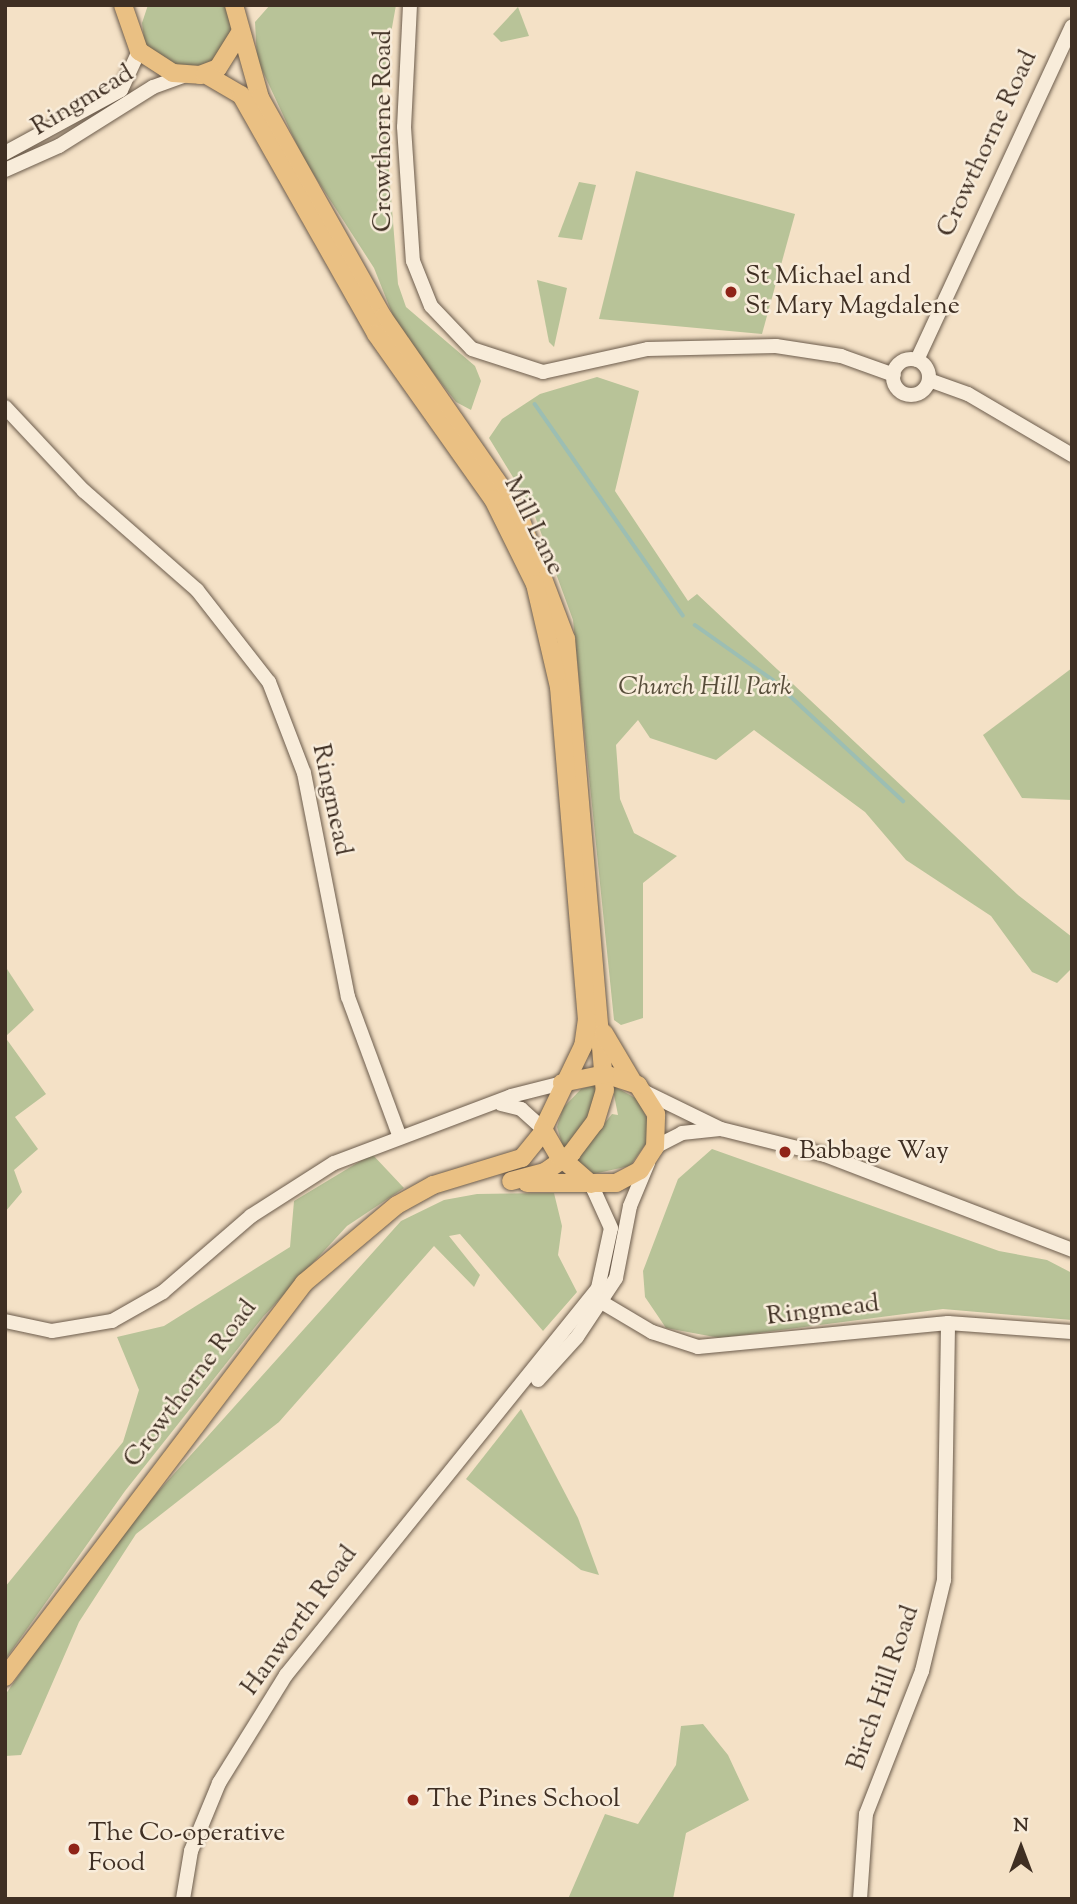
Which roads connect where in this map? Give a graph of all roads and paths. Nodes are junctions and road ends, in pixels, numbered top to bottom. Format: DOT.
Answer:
graph roads {
  1 [pos="123,5"];
  2 [pos="139,5"];
  3 [pos="410,5"];
  4 [pos="239,17"];
  5 [pos="1072,26"];
  6 [pos="131,29"];
  7 [pos="139,51"];
  8 [pos="205,74"];
  9 [pos="186,75"];
  10 [pos="5,153"];
  11 [pos="5,170"];
  12 [pos="917,360"];
  13 [pos="894,375"];
  14 [pos="929,380"];
  15 [pos="5,407"];
  16 [pos="1072,455"];
  17 [pos="604,1033"];
  18 [pos="605,1074"];
  19 [pos="562,1083"];
  20 [pos="639,1087"];
  21 [pos="501,1104"];
  22 [pos="721,1129"];
  23 [pos="543,1131"];
  24 [pos="399,1135"];
  25 [pos="652,1155"];
  26 [pos="564,1161"];
  27 [pos="464,1176"];
  28 [pos="510,1181"];
  29 [pos="591,1184"];
  30 [pos="1072,1250"];
  31 [pos="616,1278"];
  32 [pos="597,1299"];
  33 [pos="625,1318"];
  34 [pos="5,1321"];
  35 [pos="947,1323"];
  36 [pos="1072,1332"];
  37 [pos="5,1677"];
  38 [pos="183,1899"];
  39 [pos="860,1899"];
  1 -- 6 [label="main road"];
  2 -- 6 [label="main road"];
  3 -- 13 [label="street, Crowthorne Road"];
  4 -- 8 [label="main road, Mill Lane"];
  4 -- 17 [label="main road, Mill Lane"];
  5 -- 12 [label="street, Crowthorne Road"];
  6 -- 7 [label="main road"];
  7 -- 9 [label="main road"];
  7 -- 10 [label="street, Ringmead"];
  8 -- 9 [label="main road"];
  8 -- 19 [label="main road, Mill Lane"];
  9 -- 11 [label="street, Ringmead"];
  12 -- 13 [label="street"];
  12 -- 14 [label="street"];
  13 -- 14 [label="street, Crowthorne Road"];
  14 -- 16 [label="street"];
  15 -- 24 [label="street, Ringmead"];
  17 -- 18 [label="main road, Mill Lane"];
  17 -- 20 [label="main road, Mill Lane"];
  18 -- 19 [label="main road"];
  18 -- 20 [label="main road"];
  18 -- 26 [label="main road, Mill Lane"];
  19 -- 21 [label="street"];
  19 -- 23 [label="main road, Mill Lane"];
  20 -- 22 [label="street"];
  20 -- 25 [label="main road, Mill Lane"];
  21 -- 23 [label="street"];
  21 -- 24 [label="street"];
  22 -- 25 [label="street"];
  22 -- 30 [label="street"];
  23 -- 26 [label="main road"];
  23 -- 27 [label="main road, Crowthorne Road"];
  24 -- 34 [label="street"];
  25 -- 29 [label="main road, Crowthorne Road"];
  25 -- 31 [label="street, Hanworth Road"];
  26 -- 28 [label="main road, Crowthorne Road"];
  26 -- 29 [label="main road"];
  27 -- 28 [label="main road, Crowthorne Road"];
  27 -- 37 [label="main road, Crowthorne Road"];
  28 -- 29 [label="main road, Crowthorne Road"];
  29 -- 32 [label="street, Hanworth Road"];
  31 -- 32 [label="street, Hanworth Road"];
  31 -- 33 [label="street"];
  32 -- 33 [label="street, Ringmead"];
  32 -- 38 [label="street, Hanworth Road"];
  33 -- 35 [label="street, Ringmead"];
  35 -- 36 [label="street, Ringmead"];
  35 -- 39 [label="street, Birch Hill Road"];
}
